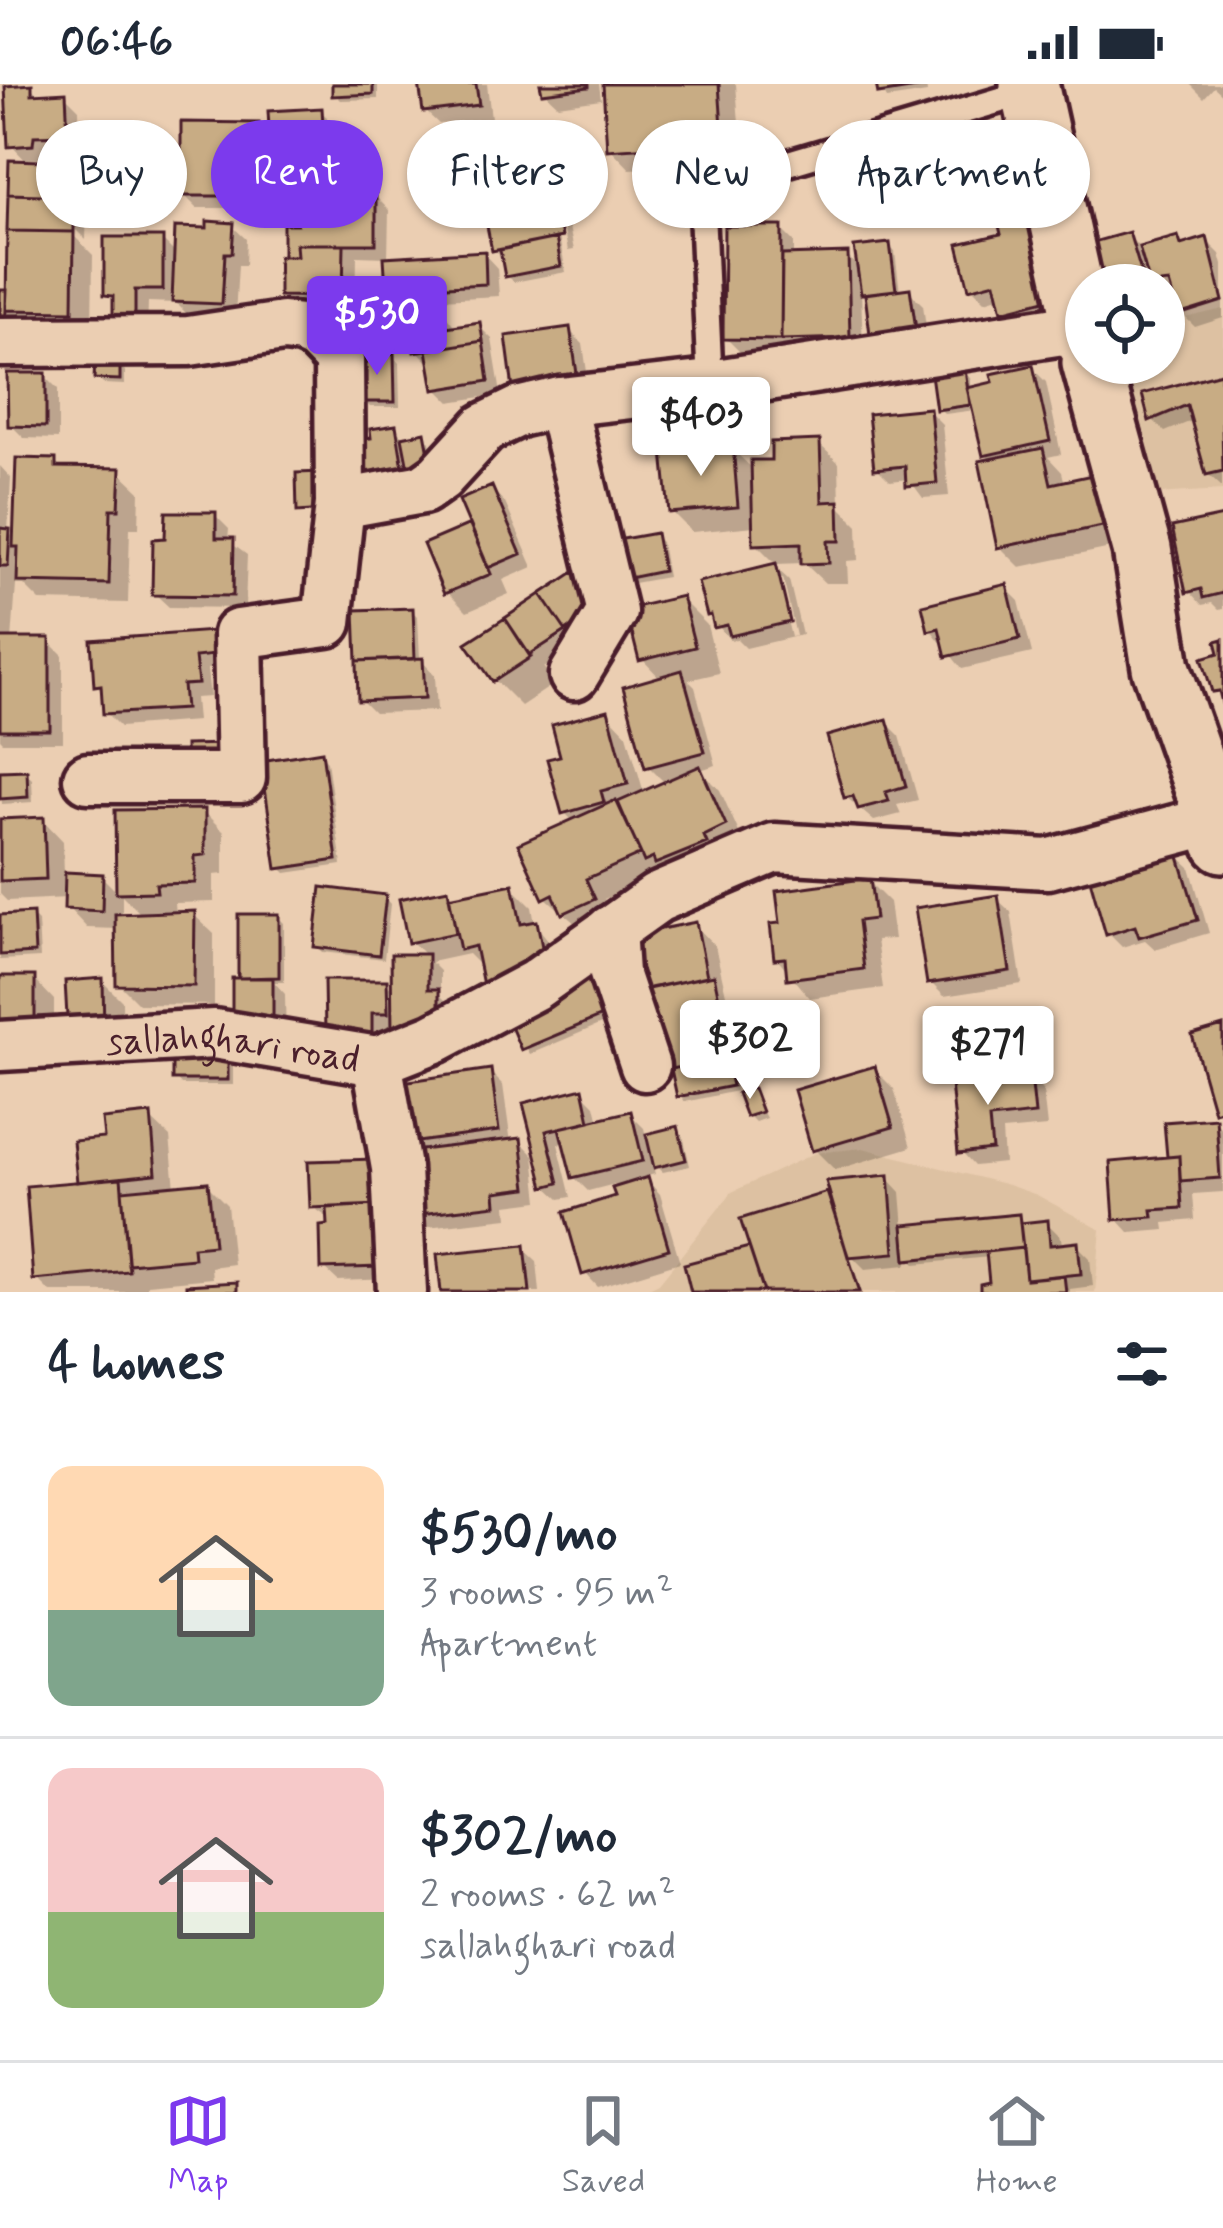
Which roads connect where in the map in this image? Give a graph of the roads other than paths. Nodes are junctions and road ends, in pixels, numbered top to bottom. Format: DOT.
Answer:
graph roads {
  1 [pos="1030,87"];
  2 [pos="1069,264"];
  3 [pos="0,342"];
  4 [pos="1065,346"];
  5 [pos="1097,384"];
  6 [pos="710,385"];
  7 [pos="561,402"];
  8 [pos="340,504"];
  9 [pos="574,675"];
  10 [pos="88,778"];
  11 [pos="1219,831"];
  12 [pos="611,930"];
  13 [pos="0,1046"];
  14 [pos="377,1060"];
  15 [pos="645,1066"];
  16 [pos="402,1292"];
  1 -- 2 [label="street"];
  1 -- 6 [label="lane"];
  3 -- 8 [label="street"];
  4 -- 6 [label="street"];
  5 -- 11 [label="street"];
  6 -- 7 [label="street"];
  7 -- 8 [label="street"];
  7 -- 9 [label="street"];
  8 -- 10 [label="street"];
  11 -- 12 [label="street"];
  12 -- 14 [label="street"];
  12 -- 15 [label="street"];
  13 -- 14 [label="street, sallahghari road"];
  14 -- 16 [label="street, sallahghari road"];
}
